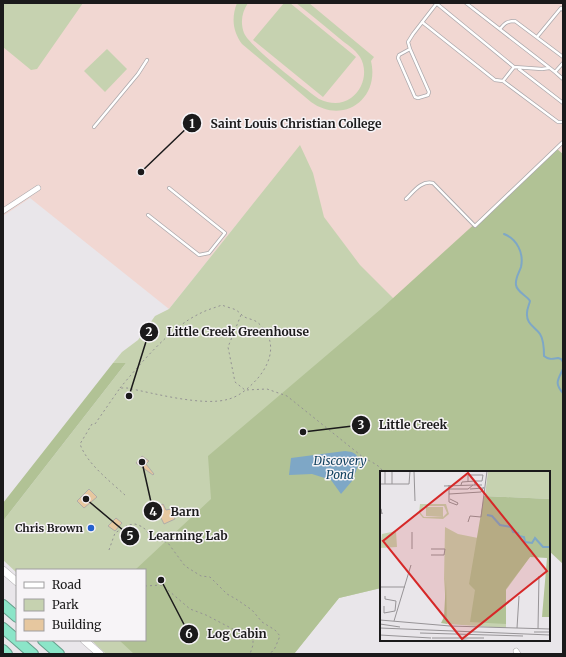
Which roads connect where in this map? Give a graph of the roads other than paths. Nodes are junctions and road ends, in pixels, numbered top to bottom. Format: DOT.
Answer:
graph roads {
  1 [pos="436,3"];
  2 [pos="466,3"];
  3 [pos="563,10"];
  4 [pos="422,22"];
  5 [pos="500,29"];
  6 [pos="537,37"];
  7 [pos="410,49"];
  8 [pos="563,57"];
  9 [pos="147,60"];
  10 [pos="563,63"];
  11 [pos="514,68"];
  12 [pos="519,68"];
  13 [pos="549,68"];
  14 [pos="555,72"];
  15 [pos="563,79"];
  16 [pos="503,82"];
  17 [pos="563,103"];
  18 [pos="563,122"];
  19 [pos="94,127"];
  20 [pos="563,142"];
  21 [pos="38,188"];
  22 [pos="169,188"];
  23 [pos="406,198"];
  24 [pos="3,211"];
  25 [pos="148,215"];
  26 [pos="3,570"];
  27 [pos="16,581"];
  28 [pos="3,605"];
  29 [pos="16,616"];
  30 [pos="3,628"];
  31 [pos="16,639"];
  32 [pos="18,641"];
  33 [pos="44,641"];
  34 [pos="85,641"];
  35 [pos="3,650"];
  36 [pos="7,654"];
  37 [pos="33,654"];
  38 [pos="59,654"];
  39 [pos="100,654"];
  1 -- 4 [label="lane"];
  1 -- 11 [label="lane"];
  2 -- 5 [label="lane"];
  3 -- 6 [label="lane"];
  4 -- 7 [label="lane"];
  4 -- 16 [label="lane"];
  5 -- 6 [label="lane"];
  5 -- 13 [label="lane"];
  6 -- 8 [label="lane"];
  7 -- 7 [label="lane"];
  9 -- 19 [label="lane"];
  10 -- 14 [label="lane"];
  11 -- 12 [label="lane"];
  11 -- 16 [label="lane"];
  12 -- 13 [label="lane"];
  12 -- 17 [label="lane"];
  13 -- 14 [label="lane"];
  14 -- 15 [label="lane"];
  16 -- 18 [label="lane"];
  20 -- 23 [label="lane"];
  21 -- 24 [label="street"];
  22 -- 25 [label="lane"];
  26 -- 27 [label="street"];
  28 -- 29 [label="highway"];
  30 -- 31 [label="highway"];
  32 -- 37 [label="highway"];
  33 -- 38 [label="highway"];
  34 -- 39 [label="street"];
  35 -- 36 [label="highway"];
}
